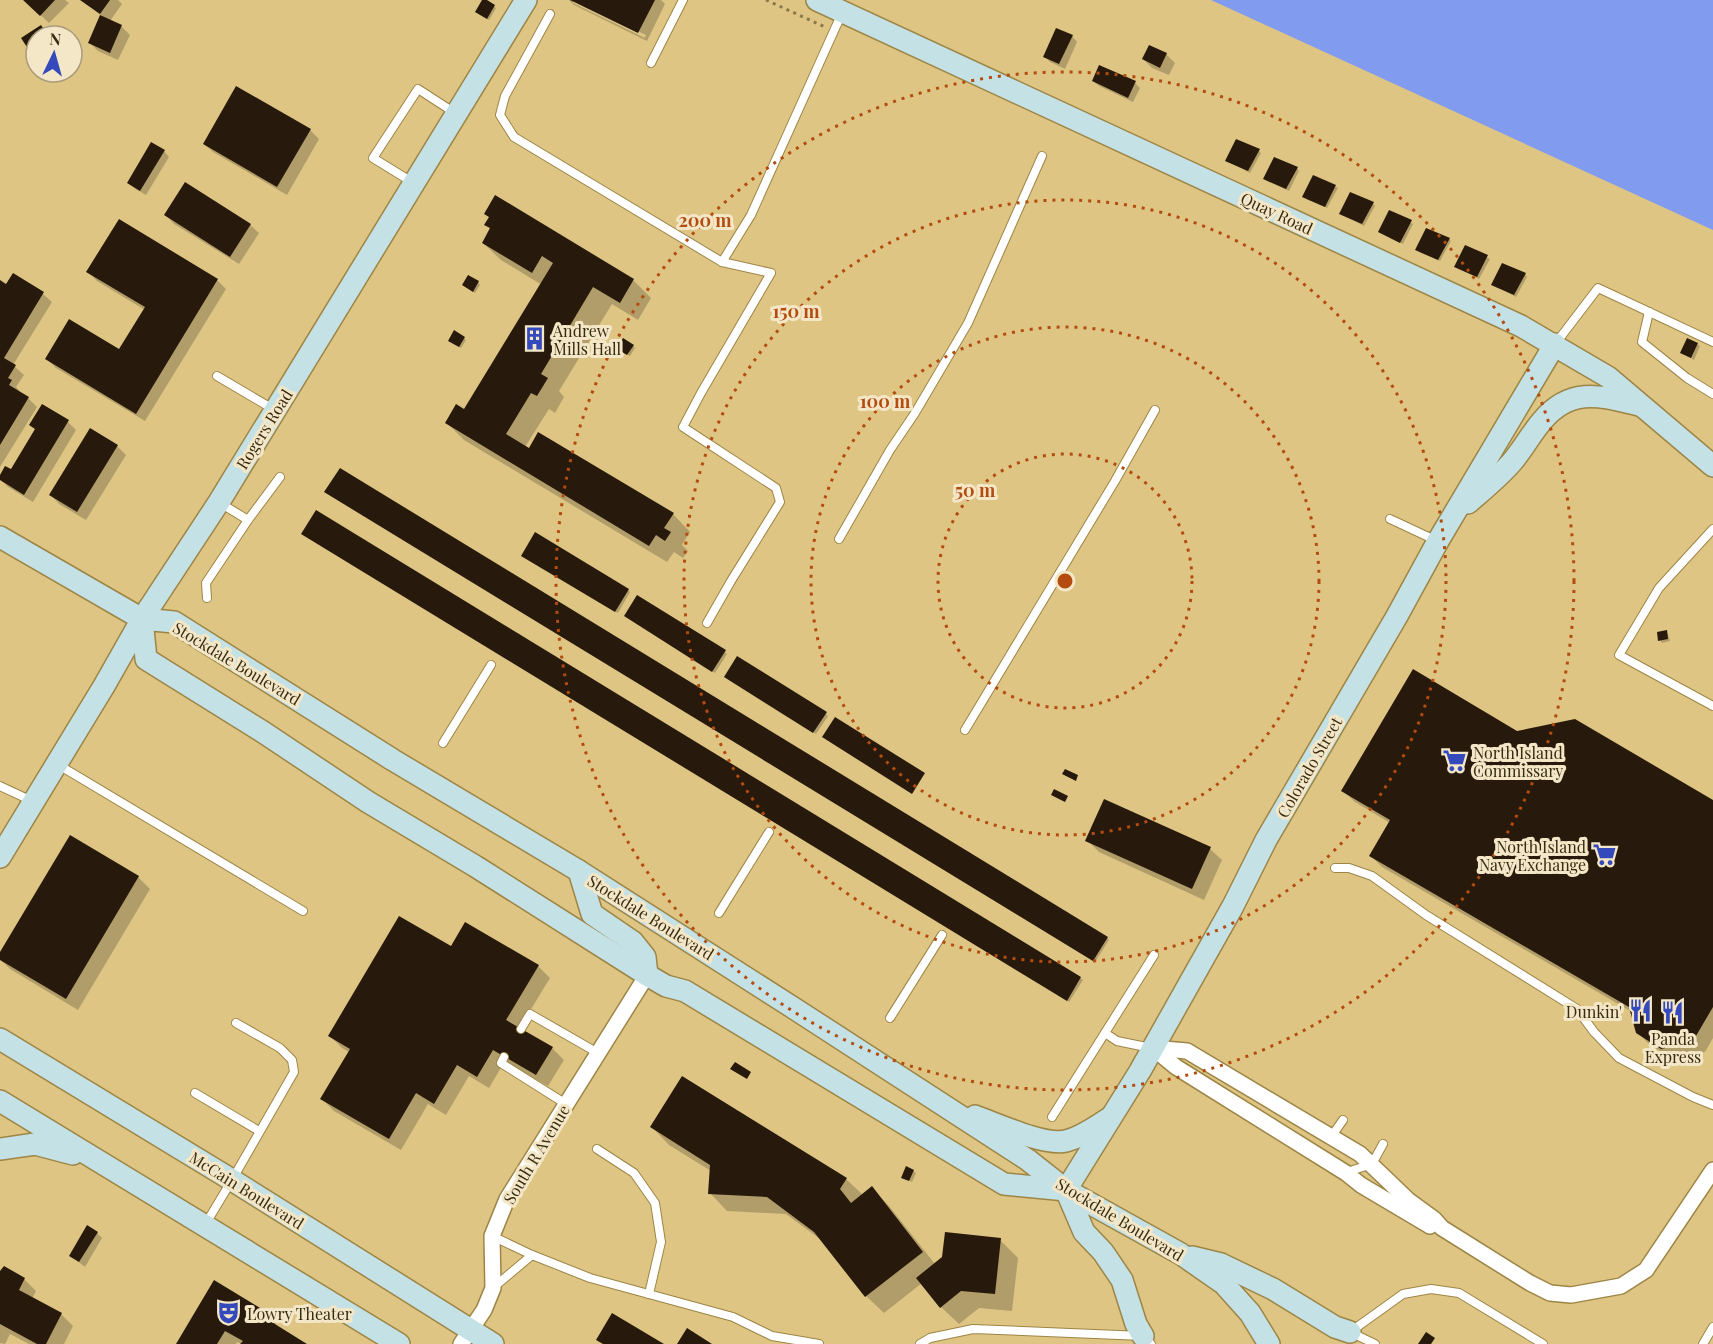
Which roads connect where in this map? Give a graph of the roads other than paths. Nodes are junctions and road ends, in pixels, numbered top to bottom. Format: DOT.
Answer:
graph roads {
  1 [pos="525,0"];
  2 [pos="683,0"];
  3 [pos="817,0"];
  4 [pos="550,14"];
  5 [pos="838,21"];
  6 [pos="651,63"];
  7 [pos="455,113"];
  8 [pos="1042,156"];
  9 [pos="413,183"];
  10 [pos="722,262"];
  11 [pos="1649,312"];
  12 [pos="1713,342"];
  13 [pos="1555,344"];
  14 [pos="218,376"];
  15 [pos="1713,394"];
  16 [pos="1645,407"];
  17 [pos="1155,410"];
  18 [pos="275,411"];
  19 [pos="1713,466"];
  20 [pos="280,477"];
  21 [pos="219,502"];
  22 [pos="1390,519"];
  23 [pos="248,520"];
  24 [pos="1450,520"];
  25 [pos="1713,529"];
  26 [pos="0,537"];
  27 [pos="839,539"];
  28 [pos="1438,541"];
  29 [pos="207,598"];
  30 [pos="142,619"];
  31 [pos="707,623"];
  32 [pos="490,665"];
  33 [pos="1713,706"];
  34 [pos="965,730"];
  35 [pos="443,743"];
  36 [pos="56,763"];
  37 [pos="0,786"];
  38 [pos="33,801"];
  39 [pos="769,832"];
  40 [pos="0,857"];
  41 [pos="1335,868"];
  42 [pos="579,871"];
  43 [pos="303,911"];
  44 [pos="719,913"];
  45 [pos="942,935"];
  46 [pos="1154,955"];
  47 [pos="647,975"];
  48 [pos="890,1018"];
  49 [pos="236,1023"];
  50 [pos="521,1029"];
  51 [pos="1105,1033"];
  52 [pos="0,1039"];
  53 [pos="1152,1048"];
  54 [pos="598,1053"];
  55 [pos="504,1057"];
  56 [pos="195,1093"];
  57 [pos="0,1101"];
  58 [pos="566,1104"];
  59 [pos="944,1105"];
  60 [pos="1713,1105"];
  61 [pos="1052,1117"];
  62 [pos="1110,1118"];
  63 [pos="1343,1120"];
  64 [pos="259,1131"];
  65 [pos="1331,1137"];
  66 [pos="1383,1144"];
  67 [pos="0,1149"];
  68 [pos="597,1149"];
  69 [pos="1372,1164"];
  70 [pos="1713,1170"];
  71 [pos="114,1171"];
  72 [pos="1346,1173"];
  73 [pos="232,1180"];
  74 [pos="1066,1190"];
  75 [pos="205,1225"];
  76 [pos="1442,1228"];
  77 [pos="492,1236"];
  78 [pos="1181,1254"];
  79 [pos="532,1255"];
  80 [pos="493,1288"];
  81 [pos="650,1294"];
  82 [pos="1713,1327"];
  83 [pos="1348,1335"];
  84 [pos="465,1337"];
  85 [pos="1147,1340"];
  86 [pos="399,1344"];
  87 [pos="493,1344"];
  88 [pos="819,1344"];
  89 [pos="920,1344"];
  90 [pos="1269,1344"];
  91 [pos="1375,1344"];
  92 [pos="1543,1344"];
  93 [pos="1703,1344"];
  1 -- 7 [label="main road, Rogers Road"];
  2 -- 6 [label="lane"];
  3 -- 5 [label="main road, Quay Road"];
  4 -- 10 [label="lane"];
  5 -- 10 [label="lane"];
  5 -- 13 [label="main road, Quay Road"];
  7 -- 9 [label="main road, Rogers Road"];
  7 -- 9 [label="lane"];
  8 -- 27 [label="lane"];
  9 -- 18 [label="main road, Rogers Road"];
  10 -- 31 [label="lane"];
  11 -- 12 [label="lane"];
  11 -- 13 [label="lane"];
  11 -- 15 [label="lane"];
  13 -- 16 [label="main road, Quay Road"];
  13 -- 24 [label="main road, Colorado Street"];
  14 -- 18 [label="lane"];
  16 -- 19 [label="main road, Quay Road"];
  16 -- 24 [label="main road"];
  17 -- 34 [label="lane"];
  18 -- 21 [label="main road, Rogers Road"];
  20 -- 23 [label="lane"];
  21 -- 23 [label="lane"];
  21 -- 30 [label="main road, Rogers Road"];
  22 -- 28 [label="lane"];
  23 -- 29 [label="lane"];
  24 -- 28 [label="main road, Colorado Street"];
  25 -- 33 [label="lane"];
  26 -- 30 [label="main road, Stockdale Boulevard"];
  28 -- 53 [label="main road, Colorado Street"];
  30 -- 36 [label="main road, Rogers Road"];
  30 -- 42 [label="main road, Stockdale Boulevard"];
  30 -- 47 [label="main road"];
  32 -- 35 [label="lane"];
  36 -- 38 [label="main road, Rogers Road"];
  36 -- 43 [label="lane"];
  37 -- 38 [label="lane"];
  38 -- 40 [label="main road, Rogers Road"];
  39 -- 44 [label="lane"];
  41 -- 60 [label="lane"];
  42 -- 47 [label="main road"];
  42 -- 59 [label="main road, Stockdale Boulevard"];
  45 -- 48 [label="lane"];
  46 -- 51 [label="lane"];
  47 -- 54 [label="street, South R Avenue"];
  47 -- 74 [label="main road"];
  49 -- 64 [label="lane"];
  50 -- 54 [label="lane"];
  51 -- 53 [label="lane"];
  51 -- 61 [label="lane"];
  52 -- 73 [label="main road, McCain Boulevard"];
  53 -- 62 [label="main road, Colorado Street"];
  53 -- 65 [label="street"];
  53 -- 72 [label="street"];
  54 -- 58 [label="street, South R Avenue"];
  55 -- 58 [label="lane"];
  56 -- 64 [label="lane"];
  57 -- 71 [label="main road"];
  58 -- 77 [label="street, South R Avenue"];
  59 -- 62 [label="main road"];
  59 -- 74 [label="main road, Stockdale Boulevard"];
  62 -- 74 [label="main road, Colorado Street"];
  63 -- 65 [label="lane"];
  64 -- 73 [label="lane"];
  65 -- 69 [label="street"];
  66 -- 69 [label="lane"];
  67 -- 71 [label="main road"];
  68 -- 81 [label="lane"];
  69 -- 72 [label="lane"];
  69 -- 76 [label="street"];
  70 -- 76 [label="street"];
  71 -- 75 [label="main road"];
  72 -- 76 [label="street"];
  73 -- 75 [label="lane"];
  73 -- 84 [label="main road, McCain Boulevard"];
  74 -- 78 [label="main road, Stockdale Boulevard"];
  74 -- 85 [label="main road"];
  75 -- 86 [label="main road"];
  77 -- 79 [label="lane"];
  77 -- 80 [label="street, South R Avenue"];
  78 -- 83 [label="main road"];
  78 -- 90 [label="main road, Stockdale Boulevard"];
  79 -- 80 [label="lane"];
  79 -- 81 [label="lane"];
  80 -- 84 [label="street, South R Avenue"];
  81 -- 88 [label="lane"];
  82 -- 93 [label="lane"];
  83 -- 91 [label="lane"];
  83 -- 92 [label="lane"];
  84 -- 87 [label="main road, McCain Boulevard"];
  85 -- 89 [label="lane"];
}
